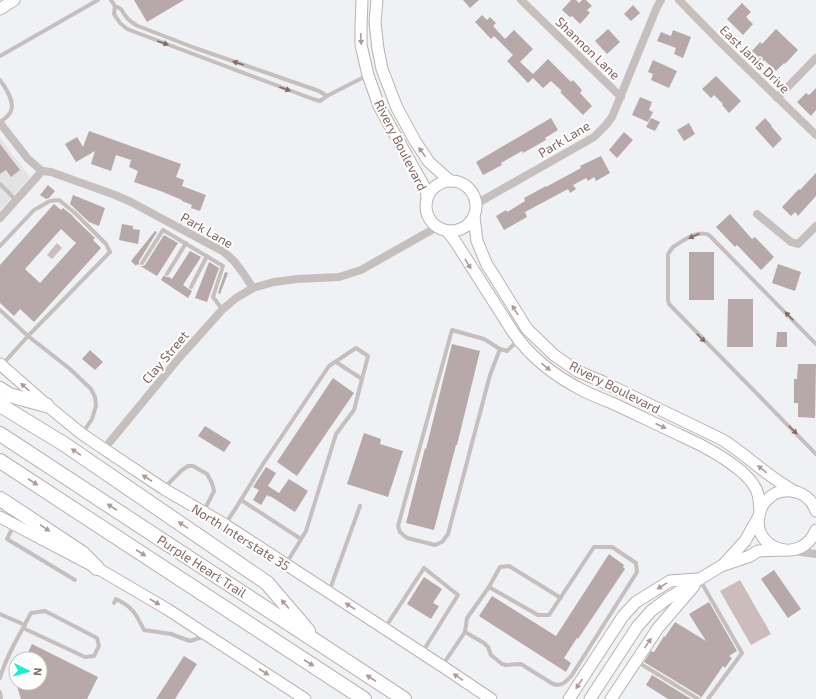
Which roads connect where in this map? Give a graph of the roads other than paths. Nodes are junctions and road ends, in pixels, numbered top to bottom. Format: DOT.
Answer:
graph roads {
  1 [pos="13,0"];
  2 [pos="98,0"];
  3 [pos="112,0"];
  4 [pos="362,0"];
  5 [pos="377,0"];
  6 [pos="521,0"];
  7 [pos="661,0"];
  8 [pos="679,0"];
  9 [pos="115,6"];
  10 [pos="0,9"];
  11 [pos="147,30"];
  12 [pos="144,36"];
  13 [pos="207,52"];
  14 [pos="0,56"];
  15 [pos="205,58"];
  16 [pos="816,58"];
  17 [pos="263,72"];
  18 [pos="368,75"];
  19 [pos="260,79"];
  20 [pos="0,80"];
  21 [pos="327,96"];
  22 [pos="621,97"];
  23 [pos="777,98"];
  24 [pos="0,123"];
  25 [pos="816,135"];
  26 [pos="42,171"];
  27 [pos="449,180"];
  28 [pos="0,184"];
  29 [pos="427,197"];
  30 [pos="16,200"];
  31 [pos="476,204"];
  32 [pos="757,214"];
  33 [pos="474,217"];
  34 [pos="0,218"];
  35 [pos="816,226"];
  36 [pos="442,229"];
  37 [pos="186,244"];
  38 [pos="0,246"];
  39 [pos="207,256"];
  40 [pos="142,263"];
  41 [pos="167,274"];
  42 [pos="191,287"];
  43 [pos="253,288"];
  44 [pos="0,310"];
  45 [pos="222,310"];
  46 [pos="527,329"];
  47 [pos="28,336"];
  48 [pos="518,340"];
  49 [pos="816,344"];
  50 [pos="500,349"];
  51 [pos="336,362"];
  52 [pos="1,365"];
  53 [pos="362,379"];
  54 [pos="608,385"];
  55 [pos="0,389"];
  56 [pos="602,399"];
  57 [pos="0,405"];
  58 [pos="46,405"];
  59 [pos="695,426"];
  60 [pos="0,434"];
  61 [pos="82,434"];
  62 [pos="690,440"];
  63 [pos="104,449"];
  64 [pos="816,454"];
  65 [pos="0,461"];
  66 [pos="164,489"];
  67 [pos="797,492"];
  68 [pos="816,494"];
  69 [pos="0,499"];
  70 [pos="241,500"];
  71 [pos="360,506"];
  72 [pos="816,510"];
  73 [pos="204,513"];
  74 [pos="759,514"];
  75 [pos="0,517"];
  76 [pos="224,524"];
  77 [pos="14,525"];
  78 [pos="816,530"];
  79 [pos="301,539"];
  80 [pos="788,550"];
  81 [pos="816,554"];
  82 [pos="286,565"];
  83 [pos="721,566"];
  84 [pos="97,568"];
  85 [pos="700,579"];
  86 [pos="75,580"];
  87 [pos="488,587"];
  88 [pos="329,593"];
  89 [pos="561,598"];
  90 [pos="114,603"];
  91 [pos="0,614"];
  92 [pos="24,627"];
  93 [pos="385,629"];
  94 [pos="465,632"];
  95 [pos="606,633"];
  96 [pos="207,635"];
  97 [pos="320,645"];
  98 [pos="422,653"];
  99 [pos="636,661"];
  100 [pos="442,666"];
  101 [pos="0,678"];
  102 [pos="0,692"];
  103 [pos="1,699"];
  104 [pos="306,699"];
  105 [pos="364,699"];
  106 [pos="404,699"];
  107 [pos="491,699"];
  108 [pos="569,699"];
  109 [pos="590,699"];
  110 [pos="611,699"];
  111 [pos="698,699"];
  112 [pos="708,699"];
  1 -- 10 [label="street"];
  2 -- 14 [label="lane"];
  3 -- 9 [label="lane"];
  4 -- 18 [label="street, Rivery Boulevard, one-way"];
  27 -- 5 [label="street, Rivery Boulevard, one-way"];
  6 -- 22 [label="street, Shannon Lane"];
  7 -- 22 [label="street, Park Lane"];
  8 -- 23 [label="street, East Janis Drive"];
  9 -- 11 [label="lane"];
  9 -- 12 [label="lane"];
  11 -- 12 [label="lane"];
  11 -- 13 [label="lane"];
  12 -- 15 [label="lane, one-way"];
  13 -- 15 [label="lane"];
  17 -- 13 [label="lane, one-way"];
  15 -- 19 [label="lane"];
  16 -- 23 [label="street"];
  17 -- 19 [label="lane"];
  17 -- 21 [label="lane"];
  18 -- 21 [label="lane"];
  18 -- 29 [label="street, Rivery Boulevard"];
  19 -- 21 [label="lane, one-way"];
  20 -- 24 [label="lane"];
  22 -- 31 [label="street, Park Lane"];
  23 -- 25 [label="street, East Janis Drive"];
  24 -- 26 [label="street, Park Lane"];
  26 -- 30 [label="street"];
  26 -- 43 [label="street, Park Lane"];
  27 -- 29 [label="street"];
  27 -- 31 [label="street"];
  28 -- 30 [label="lane"];
  29 -- 36 [label="street"];
  30 -- 34 [label="street"];
  31 -- 33 [label="street"];
  32 -- 35 [label="street"];
  33 -- 36 [label="street"];
  46 -- 33 [label="street, Rivery Boulevard, one-way"];
  36 -- 43 [label="street"];
  36 -- 48 [label="street, Rivery Boulevard, one-way"];
  37 -- 39 [label="lane"];
  37 -- 40 [label="lane"];
  37 -- 41 [label="lane"];
  38 -- 47 [label="lane"];
  39 -- 42 [label="lane"];
  39 -- 45 [label="lane"];
  43 -- 45 [label="street, Clay Street"];
  44 -- 47 [label="lane"];
  45 -- 63 [label="street, Clay Street"];
  46 -- 48 [label="street"];
  46 -- 54 [label="street, Rivery Boulevard"];
  47 -- 52 [label="lane"];
  47 -- 61 [label="lane"];
  48 -- 50 [label="lane"];
  48 -- 56 [label="street, Rivery Boulevard, one-way"];
  49 -- 64 [label="lane, one-way"];
  50 -- 50 [label="lane"];
  51 -- 53 [label="lane"];
  51 -- 53 [label="lane"];
  51 -- 70 [label="lane"];
  58 -- 52 [label="street, North Interstate 35, one-way"];
  53 -- 79 [label="lane"];
  54 -- 56 [label="street"];
  54 -- 59 [label="street, Rivery Boulevard"];
  55 -- 58 [label="highway"];
  56 -- 62 [label="street, Rivery Boulevard, one-way"];
  97 -- 57 [label="highway, one-way"];
  58 -- 61 [label="street, North Interstate 35"];
  59 -- 62 [label="street"];
  67 -- 59 [label="street, Rivery Boulevard, one-way"];
  97 -- 60 [label="highway, Purple Heart Trail, one-way"];
  61 -- 63 [label="street, North Interstate 35"];
  62 -- 74 [label="street, Rivery Boulevard"];
  66 -- 63 [label="street, North Interstate 35, one-way"];
  65 -- 105 [label="highway, Purple Heart Trail, one-way"];
  66 -- 73 [label="street, North Interstate 35"];
  66 -- 73 [label="lane"];
  67 -- 68 [label="street"];
  67 -- 72 [label="street"];
  67 -- 74 [label="street"];
  69 -- 84 [label="highway, one-way"];
  70 -- 76 [label="lane"];
  70 -- 79 [label="lane"];
  71 -- 88 [label="lane"];
  73 -- 76 [label="street, North Interstate 35"];
  74 -- 80 [label="street, Rivery Boulevard"];
  74 -- 83 [label="street"];
  75 -- 77 [label="street"];
  76 -- 82 [label="street, North Interstate 35"];
  77 -- 84 [label="street"];
  77 -- 86 [label="lane"];
  78 -- 80 [label="street"];
  79 -- 82 [label="lane"];
  80 -- 81 [label="street"];
  80 -- 83 [label="street"];
  82 -- 88 [label="street, North Interstate 35"];
  83 -- 85 [label="street"];
  84 -- 96 [label="street, one-way"];
  85 -- 95 [label="street, one-way"];
  99 -- 85 [label="street, one-way"];
  85 -- 109 [label="street"];
  85 -- 112 [label="lane"];
  87 -- 89 [label="lane"];
  87 -- 89 [label="lane"];
  87 -- 94 [label="lane"];
  93 -- 88 [label="street, North Interstate 35, one-way"];
  89 -- 95 [label="lane"];
  90 -- 96 [label="lane"];
  91 -- 92 [label="lane"];
  92 -- 92 [label="lane"];
  92 -- 101 [label="lane"];
  93 -- 98 [label="street, North Interstate 35"];
  93 -- 98 [label="lane"];
  94 -- 95 [label="lane"];
  94 -- 100 [label="lane"];
  95 -- 108 [label="street, one-way"];
  96 -- 104 [label="street, one-way"];
  106 -- 97 [label="highway, Purple Heart Trail, one-way"];
  98 -- 100 [label="street, North Interstate 35"];
  99 -- 110 [label="street"];
  99 -- 111 [label="lane"];
  107 -- 100 [label="street, North Interstate 35, one-way"];
  102 -- 103 [label="lane"];
}
